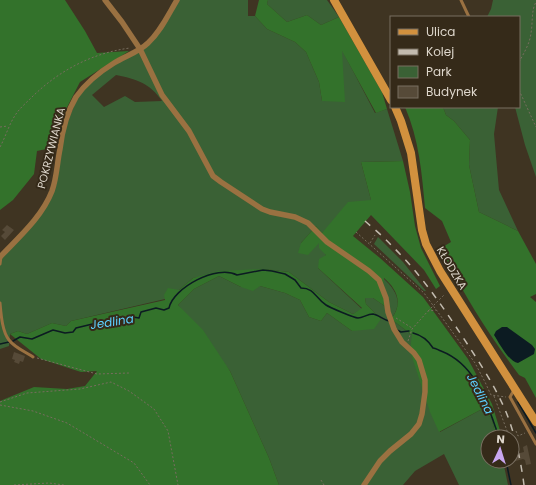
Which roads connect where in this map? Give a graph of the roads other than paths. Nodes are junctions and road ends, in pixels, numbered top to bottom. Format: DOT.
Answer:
graph roads {
  1 [pos="105,0"];
  2 [pos="177,0"];
  3 [pos="334,0"];
  4 [pos="461,0"];
  5 [pos="469,16"];
  6 [pos="140,49"];
  7 [pos="390,98"];
  8 [pos="395,108"];
  9 [pos="1,257"];
  10 [pos="0,264"];
  11 [pos="0,303"];
  12 [pos="33,357"];
  13 [pos="515,388"];
  14 [pos="536,422"];
  15 [pos="536,444"];
  16 [pos="364,485"];
  1 -- 6 [label="street"];
  2 -- 6 [label="street, POKRZYWIANKA"];
  3 -- 7 [label="main road"];
  4 -- 5 [label="lane"];
  6 -- 9 [label="street, POKRZYWIANKA"];
  6 -- 16 [label="street"];
  8 -- 13 [label="main road, KŁODZKA"];
  9 -- 10 [label="lane"];
  11 -- 12 [label="lane"];
  13 -- 14 [label="main road, KŁODZKA"];
  13 -- 15 [label="lane"];
}
